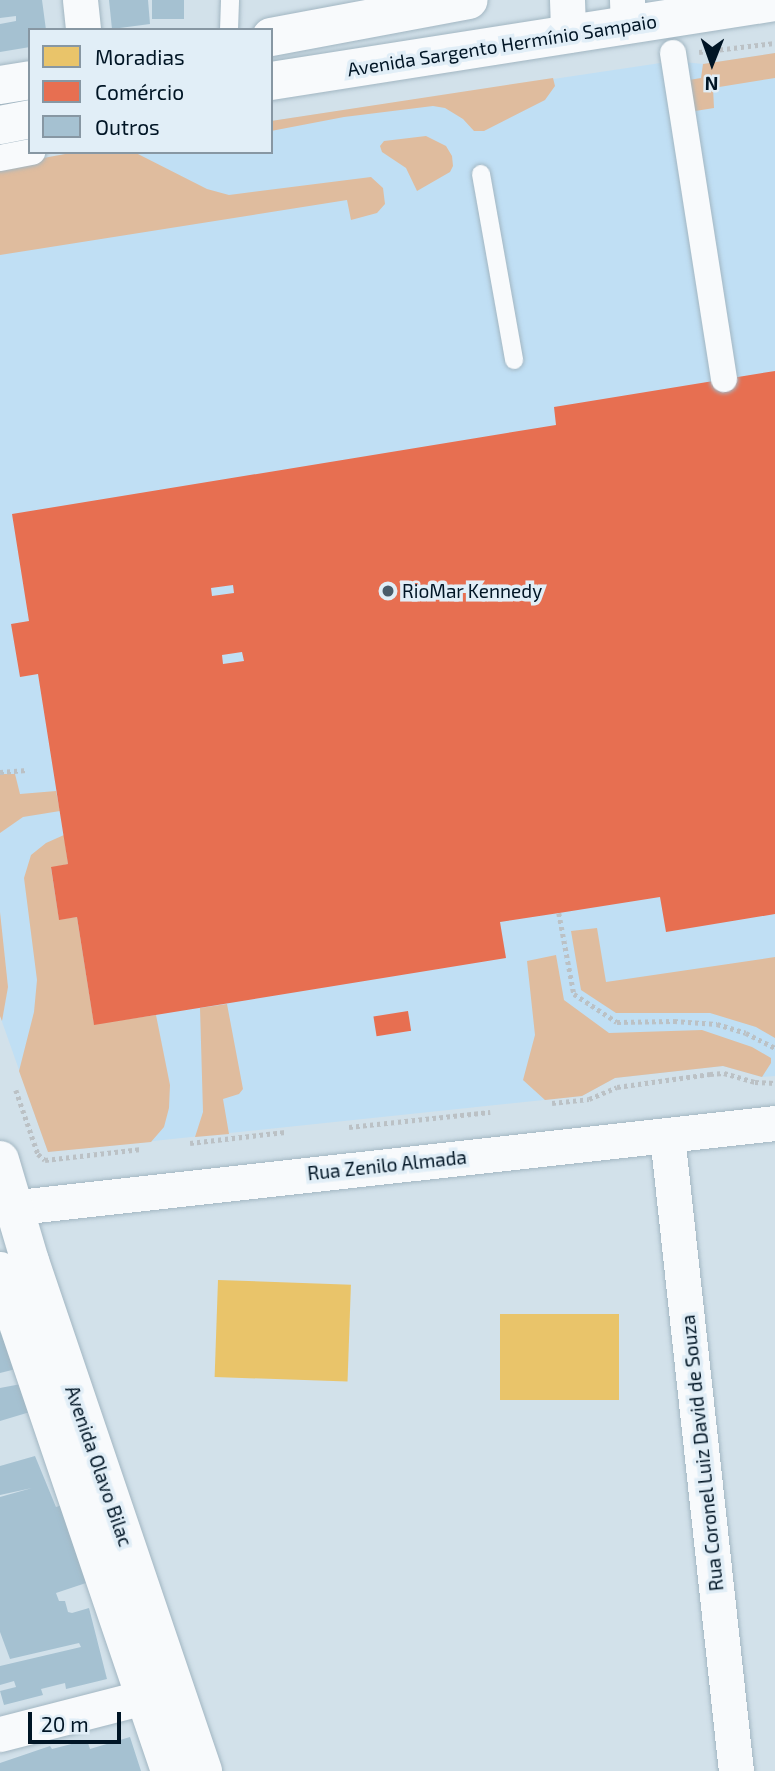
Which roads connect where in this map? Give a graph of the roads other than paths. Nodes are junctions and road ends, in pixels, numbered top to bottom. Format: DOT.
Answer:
graph roads {
  1 [pos="80,0"];
  2 [pos="230,0"];
  3 [pos="470,0"];
  4 [pos="775,2"];
  5 [pos="389,8"];
  6 [pos="628,13"];
  7 [pos="568,18"];
  8 [pos="83,28"];
  9 [pos="229,28"];
  10 [pos="273,37"];
  11 [pos="673,52"];
  12 [pos="28,80"];
  13 [pos="273,81"];
  14 [pos="0,85"];
  15 [pos="28,119"];
  16 [pos="0,125"];
  17 [pos="28,153"];
  18 [pos="0,158"];
  19 [pos="481,174"];
  20 [pos="514,360"];
  21 [pos="724,380"];
  22 [pos="775,1123"];
  23 [pos="667,1135"];
  24 [pos="0,1160"];
  25 [pos="7,1208"];
  26 [pos="0,1271"];
  27 [pos="144,1697"];
  28 [pos="0,1734"];
  29 [pos="170,1771"];
  30 [pos="203,1771"];
  31 [pos="736,1771"];
  1 -- 8 [label="street"];
  2 -- 9 [label="lane"];
  3 -- 5 [label="street"];
  4 -- 6 [label="street, Avenida Sargento Hermínio Sampaio"];
  5 -- 10 [label="street"];
  6 -- 7 [label="street, Avenida Sargento Hermínio Sampaio"];
  7 -- 13 [label="street, Avenida Sargento Hermínio Sampaio"];
  11 -- 21 [label="street"];
  12 -- 14 [label="street"];
  15 -- 16 [label="street"];
  17 -- 18 [label="street"];
  19 -- 20 [label="lane"];
  22 -- 23 [label="street, Rua Zenilo Almada"];
  23 -- 25 [label="street, Rua Zenilo Almada"];
  23 -- 31 [label="street, Rua Coronel Luiz David de Souza"];
  24 -- 25 [label="street, Avenida Olavo Bilac"];
  25 -- 30 [label="street, Avenida Olavo Bilac"];
  26 -- 27 [label="street, Avenida Olavo Bilac"];
  27 -- 28 [label="street"];
  27 -- 29 [label="street, Avenida Olavo Bilac"];
}
